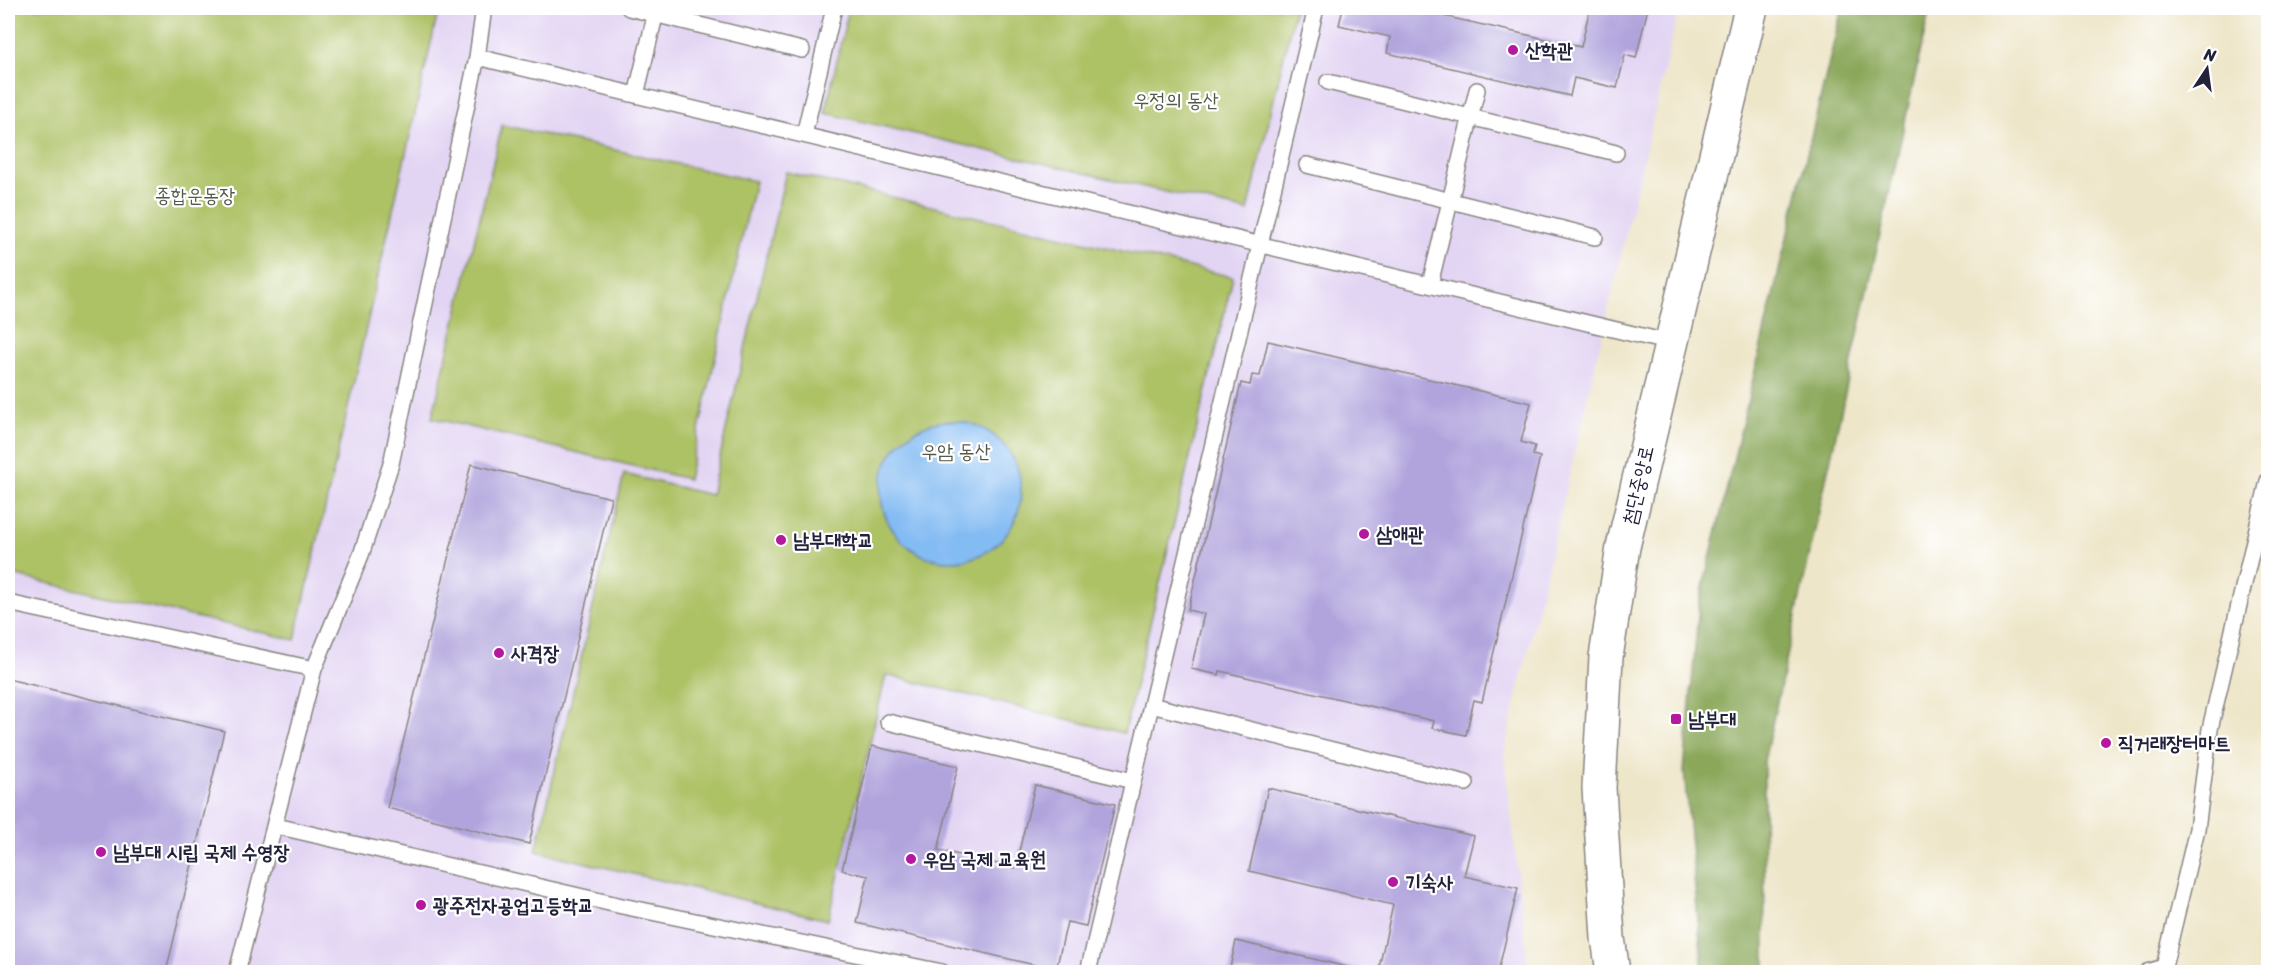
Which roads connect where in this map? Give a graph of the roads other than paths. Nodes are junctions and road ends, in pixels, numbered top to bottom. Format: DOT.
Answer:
graph roads {
  1 [pos="484,8"];
  2 [pos="629,8"];
  3 [pos="834,8"];
  4 [pos="1316,8"];
  5 [pos="1751,8"];
  6 [pos="656,11"];
  7 [pos="802,50"];
  8 [pos="477,57"];
  9 [pos="1328,82"];
  10 [pos="1477,90"];
  11 [pos="636,95"];
  12 [pos="1470,117"];
  13 [pos="804,135"];
  14 [pos="1616,153"];
  15 [pos="1306,165"];
  16 [pos="1450,201"];
  17 [pos="1595,237"];
  18 [pos="1260,243"];
  19 [pos="1430,284"];
  20 [pos="1671,343"];
  21 [pos="2268,480"];
  22 [pos="8,603"];
  23 [pos="314,669"];
  24 [pos="1151,705"];
  25 [pos="888,722"];
  26 [pos="1133,781"];
  27 [pos="1466,783"];
  28 [pos="276,826"];
  29 [pos="237,972"];
  30 [pos="942,972"];
  31 [pos="1088,972"];
  32 [pos="1613,972"];
  33 [pos="2147,972"];
  1 -- 8 [label="lane"];
  2 -- 6 [label="lane"];
  3 -- 13 [label="lane"];
  4 -- 18 [label="lane"];
  5 -- 20 [label="street, 첨단중앙로"];
  6 -- 7 [label="lane"];
  6 -- 11 [label="lane"];
  8 -- 11 [label="lane"];
  8 -- 23 [label="lane"];
  9 -- 12 [label="lane"];
  10 -- 12 [label="lane"];
  11 -- 13 [label="lane"];
  12 -- 14 [label="lane"];
  12 -- 16 [label="lane"];
  13 -- 18 [label="lane"];
  15 -- 16 [label="lane"];
  16 -- 17 [label="lane"];
  16 -- 19 [label="lane"];
  18 -- 19 [label="lane"];
  18 -- 24 [label="lane"];
  19 -- 20 [label="lane"];
  20 -- 32 [label="street, 첨단중앙로"];
  21 -- 33 [label="lane"];
  22 -- 23 [label="lane"];
  23 -- 28 [label="lane"];
  24 -- 26 [label="lane"];
  24 -- 27 [label="lane"];
  25 -- 26 [label="lane"];
  26 -- 31 [label="lane"];
  28 -- 29 [label="lane"];
  28 -- 30 [label="lane"];
}
